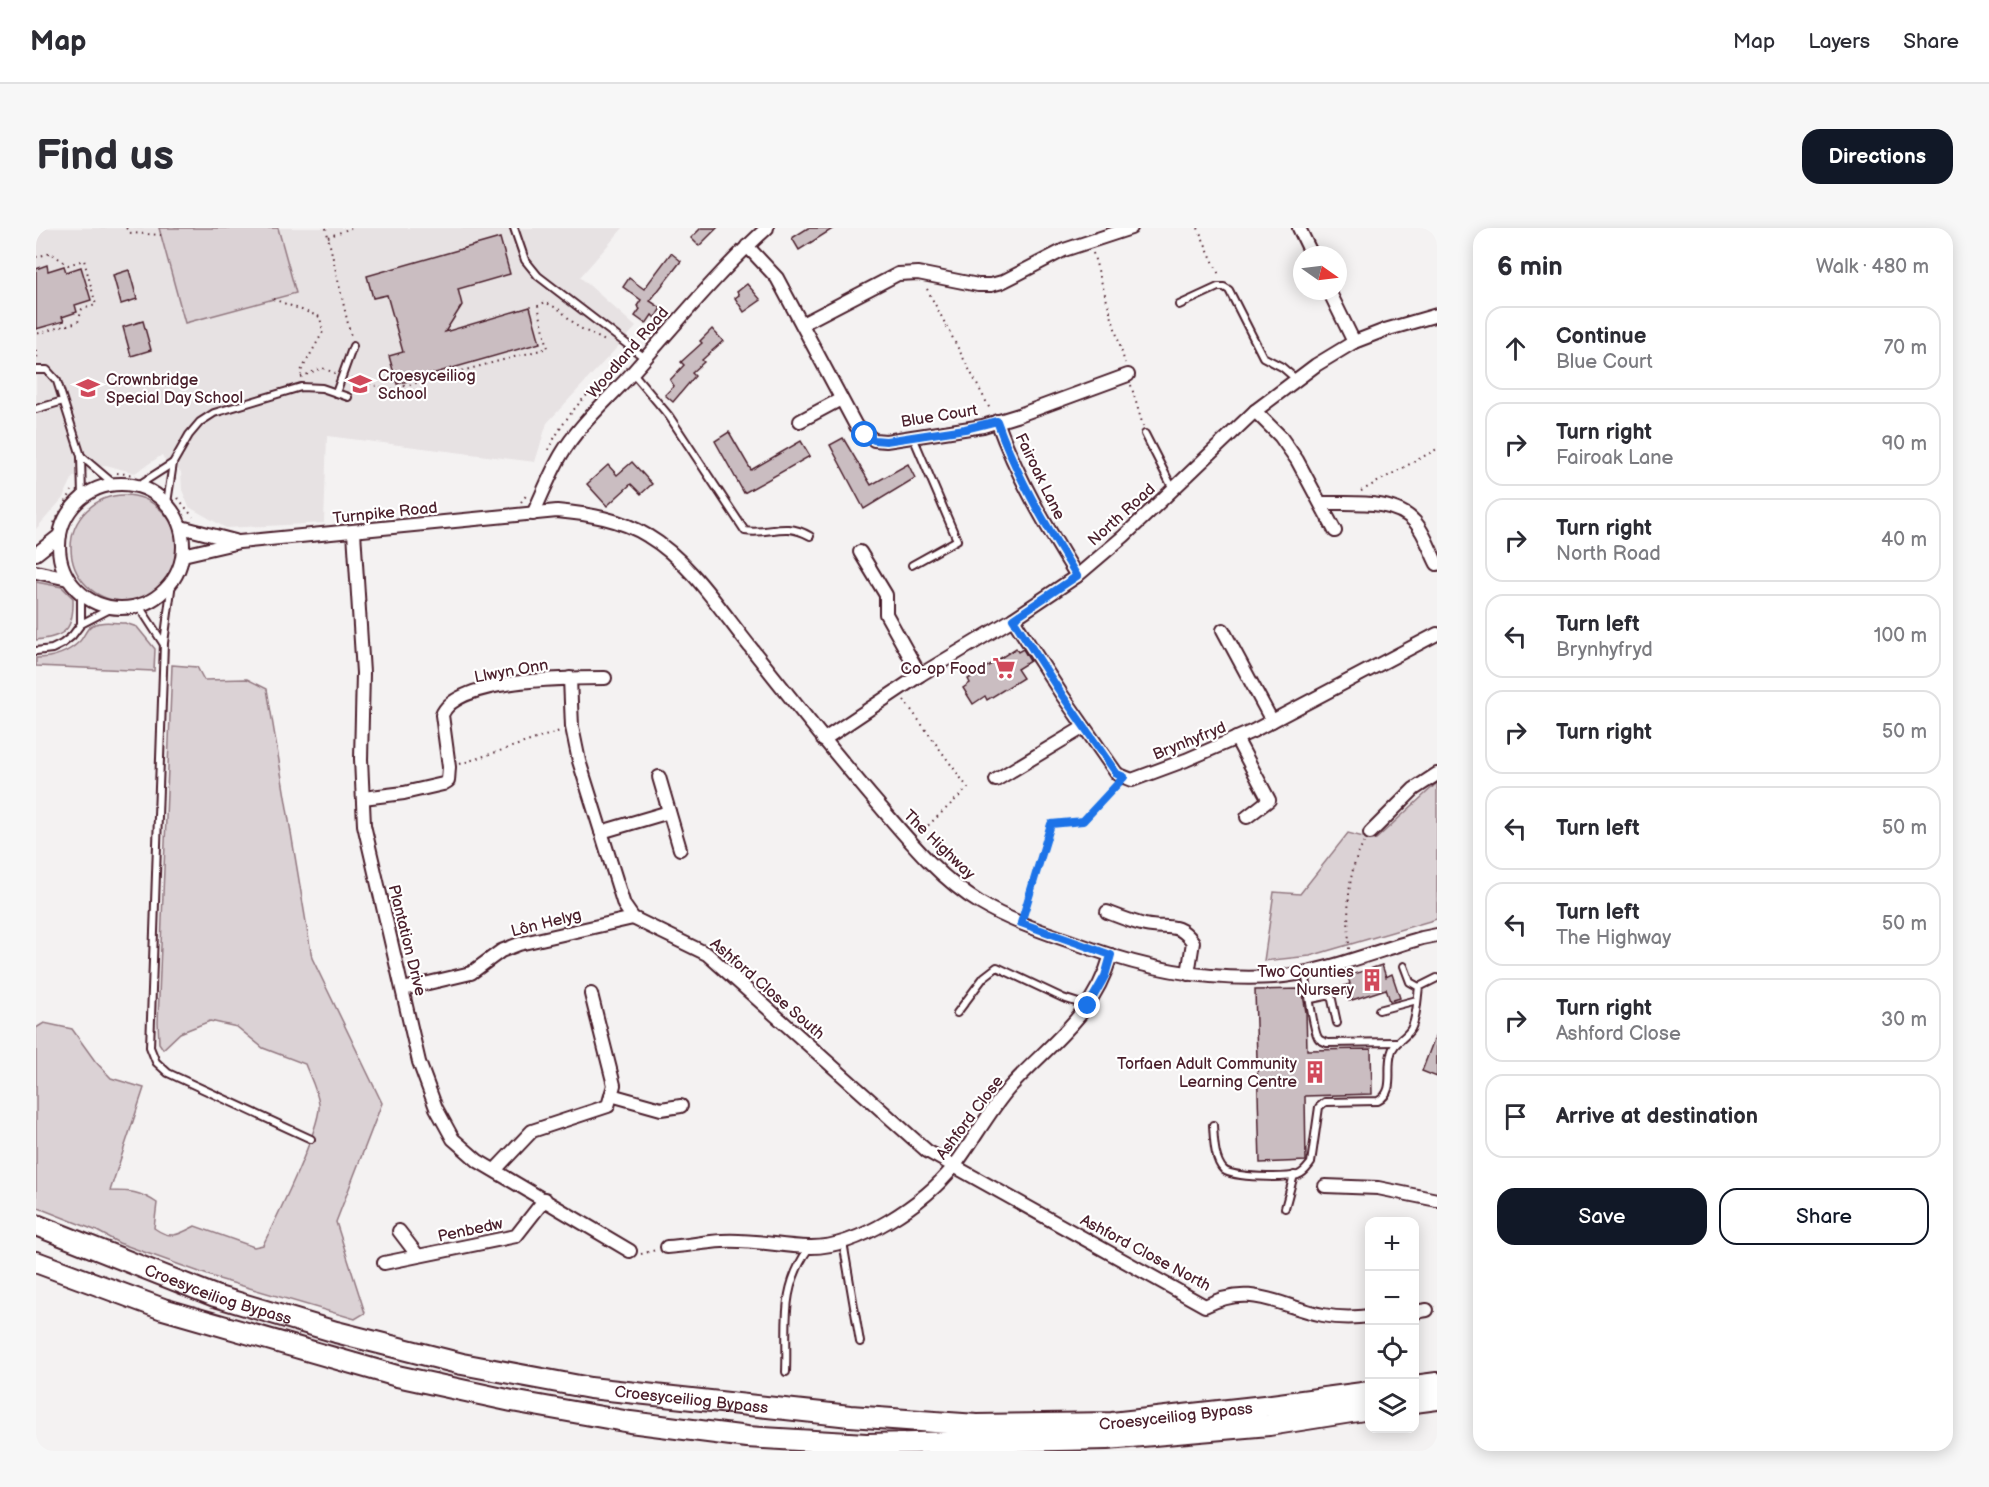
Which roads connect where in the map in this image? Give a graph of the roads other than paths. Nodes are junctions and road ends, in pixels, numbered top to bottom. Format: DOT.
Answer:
graph roads {
  1 [pos="514,228"];
  2 [pos="767,228"];
  3 [pos="1131,228"];
  4 [pos="1299,228"];
  5 [pos="747,246"];
  6 [pos="1308,246"];
  7 [pos="1333,300"];
  8 [pos="1179,305"];
  9 [pos="1437,315"];
  10 [pos="802,324"];
  11 [pos="1354,342"];
  12 [pos="353,346"];
  13 [pos="641,354"];
  14 [pos="36,370"];
  15 [pos="633,372"];
  16 [pos="1128,375"];
  17 [pos="1296,379"];
  18 [pos="336,393"];
  19 [pos="348,397"];
  20 [pos="841,399"];
  21 [pos="63,401"];
  22 [pos="36,409"];
  23 [pos="1256,411"];
  24 [pos="800,421"];
  25 [pos="997,421"];
  26 [pos="1145,434"];
  27 [pos="913,437"];
  28 [pos="81,456"];
  29 [pos="173,463"];
  30 [pos="115,479"];
  31 [pos="136,481"];
  32 [pos="1173,490"];
  33 [pos="82,498"];
  34 [pos="171,500"];
  35 [pos="1321,503"];
  36 [pos="533,514"];
  37 [pos="181,527"];
  38 [pos="56,531"];
  39 [pos="1335,531"];
  40 [pos="354,532"];
  41 [pos="810,536"];
  42 [pos="240,542"];
  43 [pos="860,552"];
  44 [pos="36,554"];
  45 [pos="183,555"];
  46 [pos="1437,564"];
  47 [pos="912,565"];
  48 [pos="36,572"];
  49 [pos="1077,576"];
  50 [pos="69,579"];
  51 [pos="172,582"];
  52 [pos="81,593"];
  53 [pos="139,606"];
  54 [pos="112,608"];
  55 [pos="1013,619"];
  56 [pos="81,624"];
  57 [pos="1223,630"];
  58 [pos="1437,634"];
  59 [pos="164,643"];
  60 [pos="36,651"];
  61 [pos="920,675"];
  62 [pos="570,678"];
  63 [pos="605,678"];
  64 [pos="1272,721"];
  65 [pos="1084,727"];
  66 [pos="1236,738"];
  67 [pos="823,740"];
  68 [pos="1437,774"];
  69 [pos="659,777"];
  70 [pos="996,780"];
  71 [pos="363,798"];
  72 [pos="669,812"];
  73 [pos="1247,817"];
  74 [pos="601,832"];
  75 [pos="1370,833"];
  76 [pos="680,849"];
  77 [pos="1107,912"];
  78 [pos="633,918"];
  79 [pos="1437,935"];
  80 [pos="1111,955"];
  81 [pos="1404,966"];
  82 [pos="1305,973"];
  83 [pos="1188,974"];
  84 [pos="1437,978"];
  85 [pos="1419,987"];
  86 [pos="403,989"];
  87 [pos="591,994"];
  88 [pos="1311,999"];
  89 [pos="1417,1000"];
  90 [pos="1088,1006"];
  91 [pos="1379,1010"];
  92 [pos="957,1013"];
  93 [pos="1337,1023"];
  94 [pos="1397,1042"];
  95 [pos="611,1095"];
  96 [pos="681,1106"];
  97 [pos="1213,1125"];
  98 [pos="311,1139"];
  99 [pos="954,1166"];
  100 [pos="495,1170"];
  101 [pos="1294,1175"];
  102 [pos="1325,1186"];
  103 [pos="545,1199"];
  104 [pos="1437,1200"];
  105 [pos="1285,1208"];
  106 [pos="36,1225"];
  107 [pos="399,1231"];
  108 [pos="843,1241"];
  109 [pos="668,1247"];
  110 [pos="810,1248"];
  111 [pos="630,1251"];
  112 [pos="418,1256"];
  113 [pos="36,1262"];
  114 [pos="384,1263"];
  115 [pos="1365,1316"];
  116 [pos="860,1342"];
  117 [pos="786,1372"];
  118 [pos="1437,1383"];
  119 [pos="1419,1385"];
  120 [pos="1365,1393"];
  121 [pos="1437,1399"];
  122 [pos="1419,1401"];
  123 [pos="1365,1410"];
  1 -- 13 [label="lane"];
  2 -- 5 [label="street, Woodland Road"];
  3 -- 10 [label="street"];
  4 -- 6 [label="street"];
  5 -- 10 [label="street, Blue Court"];
  5 -- 13 [label="street, Woodland Road"];
  7 -- 11 [label="street"];
  8 -- 17 [label="lane"];
  9 -- 11 [label="street, North Road"];
  10 -- 20 [label="street, Blue Court"];
  11 -- 17 [label="street, North Road"];
  12 -- 18 [label="lane"];
  13 -- 15 [label="street, Woodland Road"];
  14 -- 21 [label="lane"];
  15 -- 36 [label="street, Woodland Road"];
  15 -- 41 [label="lane"];
  16 -- 25 [label="street, Blue Court"];
  17 -- 23 [label="street, North Road"];
  18 -- 19 [label="lane"];
  18 -- 29 [label="lane"];
  20 -- 24 [label="street"];
  20 -- 27 [label="street, Blue Court"];
  21 -- 22 [label="lane"];
  21 -- 28 [label="lane"];
  23 -- 32 [label="street, North Road"];
  23 -- 35 [label="street"];
  25 -- 27 [label="street, Blue Court"];
  25 -- 49 [label="street, Fairoak Lane"];
  26 -- 32 [label="lane"];
  27 -- 47 [label="lane"];
  28 -- 30 [label="lane"];
  28 -- 33 [label="lane"];
  29 -- 31 [label="lane"];
  29 -- 34 [label="lane"];
  30 -- 31 [label="street"];
  30 -- 33 [label="street"];
  31 -- 34 [label="street"];
  32 -- 49 [label="street, North Road"];
  33 -- 38 [label="street"];
  34 -- 37 [label="street"];
  35 -- 39 [label="street"];
  35 -- 46 [label="street"];
  36 -- 40 [label="street, Turnpike Road"];
  36 -- 67 [label="street, The Highway"];
  37 -- 42 [label="street, Turnpike Road"];
  37 -- 45 [label="street"];
  38 -- 44 [label="street"];
  38 -- 50 [label="street"];
  40 -- 42 [label="street, Turnpike Road"];
  40 -- 71 [label="street, Plantation Drive"];
  42 -- 45 [label="street, Turnpike Road"];
  43 -- 61 [label="street"];
  45 -- 51 [label="street"];
  48 -- 50 [label="street"];
  49 -- 55 [label="street, North Road"];
  50 -- 52 [label="street"];
  51 -- 53 [label="street"];
  51 -- 59 [label="lane"];
  52 -- 54 [label="street"];
  52 -- 56 [label="lane"];
  53 -- 54 [label="street"];
  53 -- 59 [label="lane"];
  54 -- 56 [label="lane"];
  55 -- 61 [label="street, North Road"];
  55 -- 65 [label="street"];
  56 -- 60 [label="lane"];
  57 -- 64 [label="street"];
  58 -- 64 [label="street, Brynhyfryd"];
  59 -- 98 [label="lane"];
  61 -- 67 [label="street, North Road"];
  62 -- 63 [label="street, Llwyn Onn"];
  62 -- 71 [label="street, Llwyn Onn"];
  62 -- 74 [label="street"];
  64 -- 66 [label="street, Brynhyfryd"];
  65 -- 66 [label="street, Brynhyfryd"];
  65 -- 70 [label="street"];
  66 -- 73 [label="street"];
  67 -- 80 [label="street, The Highway"];
  68 -- 75 [label="street"];
  69 -- 72 [label="street"];
  71 -- 86 [label="street, Plantation Drive"];
  72 -- 74 [label="street"];
  72 -- 76 [label="street"];
  74 -- 78 [label="street"];
  77 -- 83 [label="street"];
  78 -- 86 [label="street, Lôn Helyg"];
  78 -- 99 [label="street, Ashford Close South"];
  79 -- 82 [label="street, The Highway"];
  80 -- 83 [label="street, The Highway"];
  80 -- 90 [label="street, Ashford Close"];
  81 -- 85 [label="lane"];
  82 -- 83 [label="street, The Highway"];
  82 -- 88 [label="lane"];
  84 -- 85 [label="lane"];
  85 -- 89 [label="lane"];
  86 -- 100 [label="street, Plantation Drive"];
  87 -- 95 [label="street"];
  88 -- 93 [label="lane"];
  88 -- 94 [label="lane"];
  89 -- 91 [label="lane"];
  89 -- 94 [label="lane"];
  90 -- 92 [label="lane"];
  90 -- 99 [label="street, Ashford Close"];
  94 -- 101 [label="lane"];
  95 -- 96 [label="street"];
  95 -- 100 [label="street"];
  97 -- 101 [label="lane"];
  99 -- 108 [label="street, Ashford Close"];
  99 -- 115 [label="street, Ashford Close North"];
  100 -- 103 [label="street, Plantation Drive"];
  101 -- 105 [label="lane"];
  102 -- 104 [label="street"];
  103 -- 111 [label="street, Plantation Drive"];
  103 -- 112 [label="street, Penbedw"];
  106 -- 120 [label="highway, Croesyceiliog Bypass"];
  107 -- 112 [label="street"];
  108 -- 110 [label="street, Ashford Close"];
  108 -- 116 [label="lane"];
  109 -- 110 [label="street, Ashford Close"];
  110 -- 117 [label="lane"];
  112 -- 114 [label="street, Penbedw"];
  113 -- 123 [label="highway, Croesyceiliog Bypass"];
  118 -- 119 [label="highway"];
  121 -- 122 [label="highway"];
}
